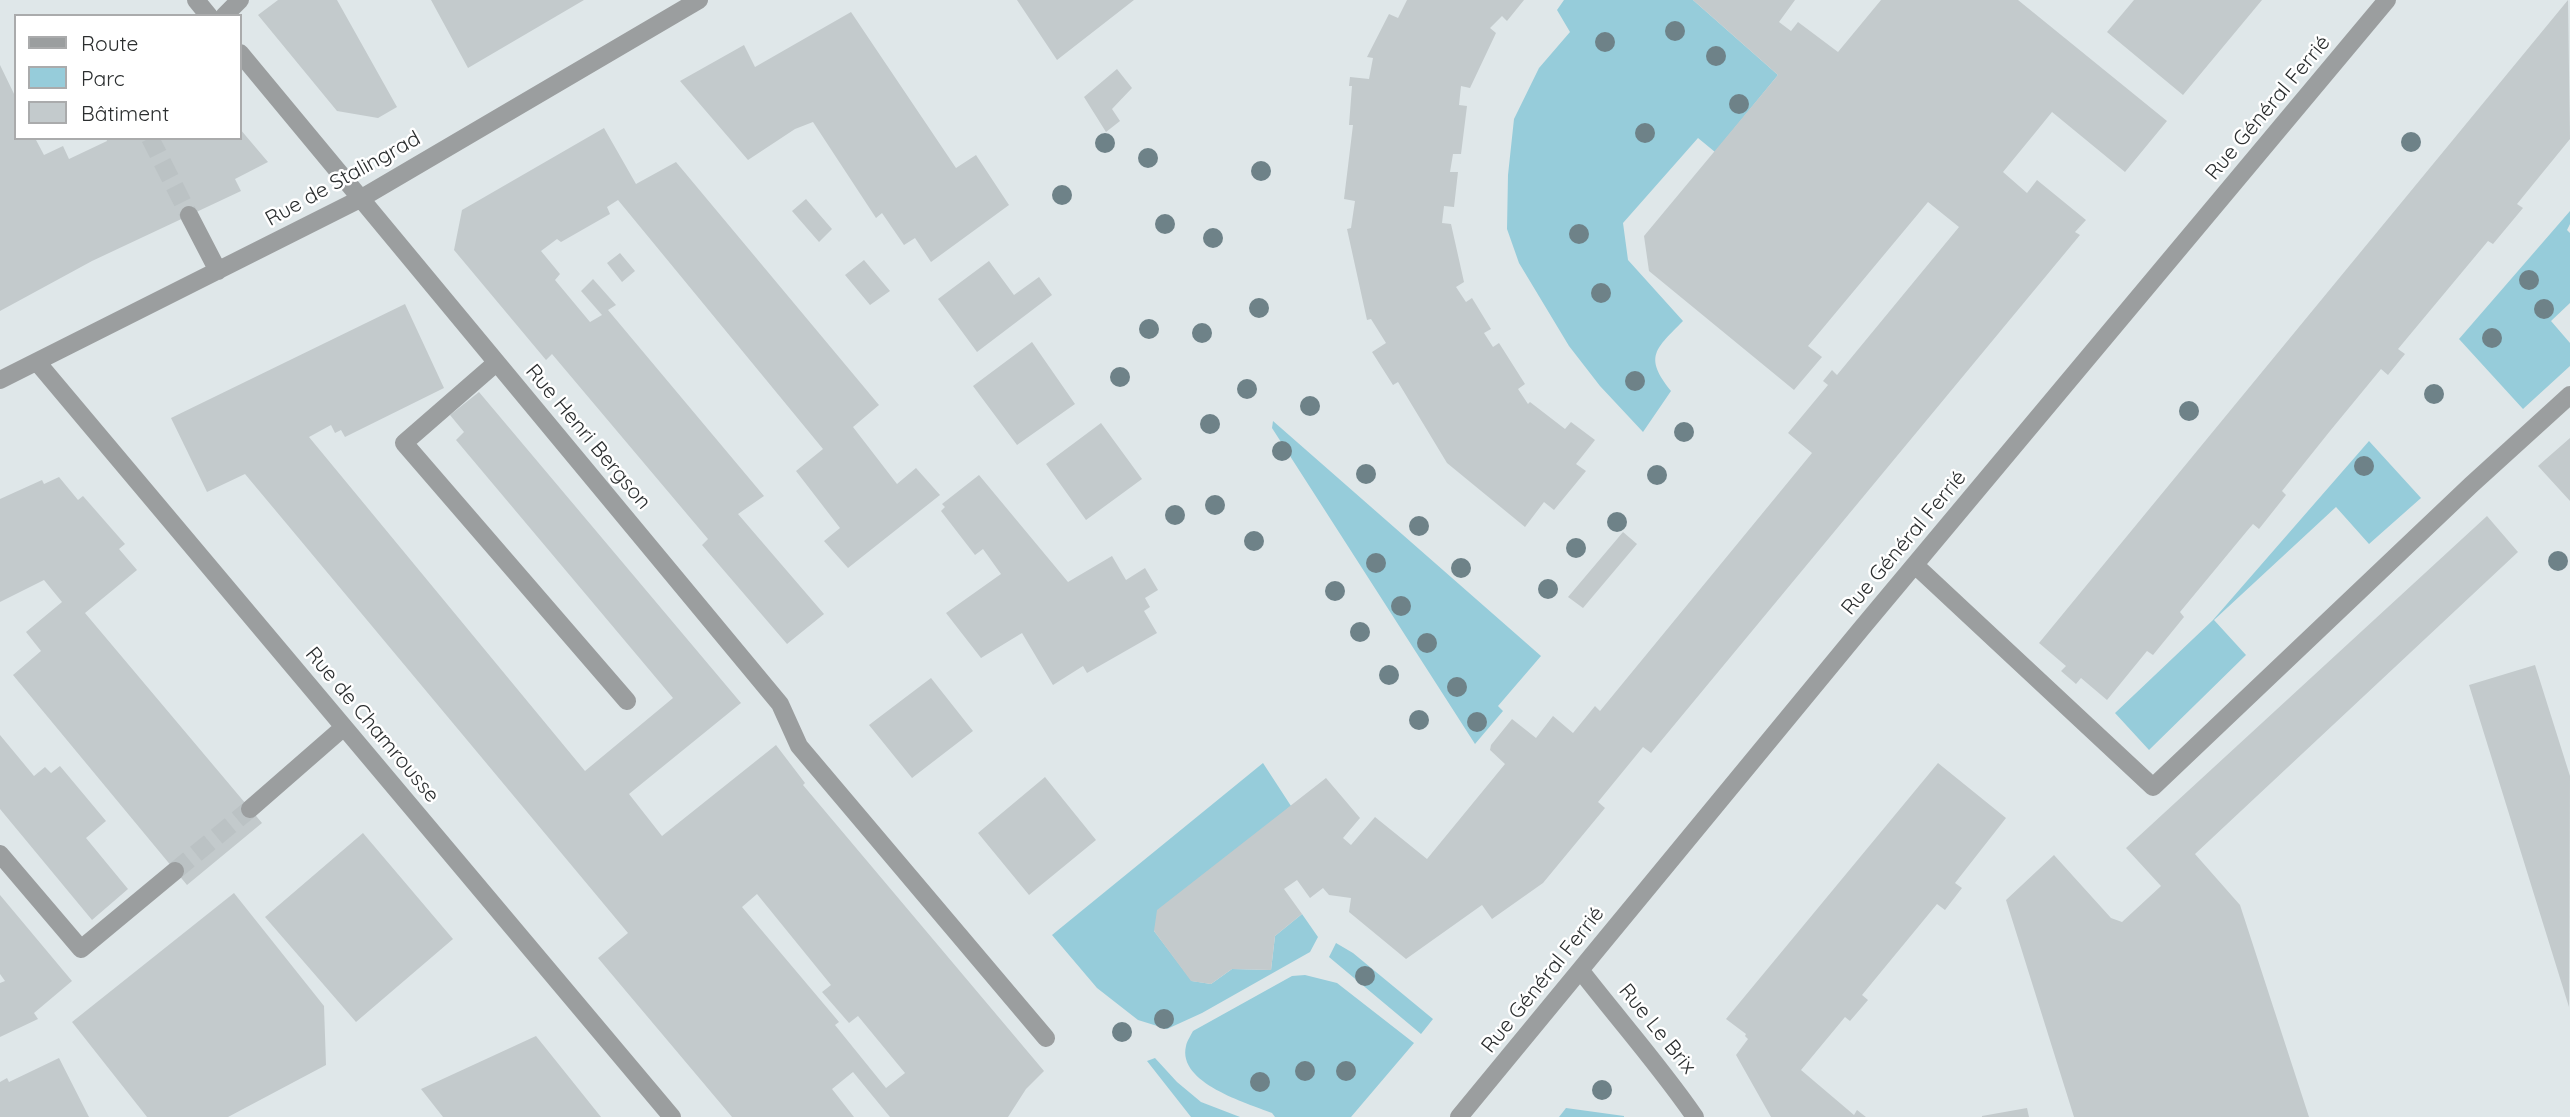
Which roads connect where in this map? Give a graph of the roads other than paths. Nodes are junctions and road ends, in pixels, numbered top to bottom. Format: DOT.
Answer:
graph roads {
  1 [pos="195,0"];
  2 [pos="240,0"];
  3 [pos="699,0"];
  4 [pos="2387,0"];
  5 [pos="207,14"];
  6 [pos="226,14"];
  7 [pos="242,55"];
  8 [pos="360,199"];
  9 [pos="189,215"];
  10 [pos="218,271"];
  11 [pos="37,362"];
  12 [pos="496,363"];
  13 [pos="0,380"];
  14 [pos="2570,395"];
  15 [pos="1915,565"];
  16 [pos="627,701"];
  17 [pos="344,727"];
  18 [pos="250,809"];
  19 [pos="0,854"];
  20 [pos="175,872"];
  21 [pos="1581,971"];
  22 [pos="1045,1038"];
  23 [pos="672,1117"];
  24 [pos="1459,1117"];
  25 [pos="1695,1117"];
  1 -- 5 [label="street"];
  2 -- 6 [label="street"];
  3 -- 8 [label="street, Rue de Stalingrad"];
  4 -- 15 [label="street, Rue Général Ferrié"];
  7 -- 8 [label="street, Rue Henri Bergson"];
  8 -- 10 [label="street, Rue de Stalingrad"];
  8 -- 12 [label="street, Rue Henri Bergson"];
  9 -- 10 [label="street"];
  10 -- 11 [label="street, Rue de Stalingrad"];
  11 -- 13 [label="street, Rue de Stalingrad"];
  11 -- 17 [label="street, Rue de Chamrousse"];
  12 -- 16 [label="street"];
  12 -- 22 [label="street, Rue Henri Bergson"];
  14 -- 15 [label="street"];
  15 -- 21 [label="street, Rue Général Ferrié"];
  17 -- 18 [label="street"];
  17 -- 23 [label="street, Rue de Chamrousse"];
  19 -- 20 [label="street"];
  21 -- 24 [label="street, Rue Général Ferrié"];
  21 -- 25 [label="street, Rue Le Brix"];
}
